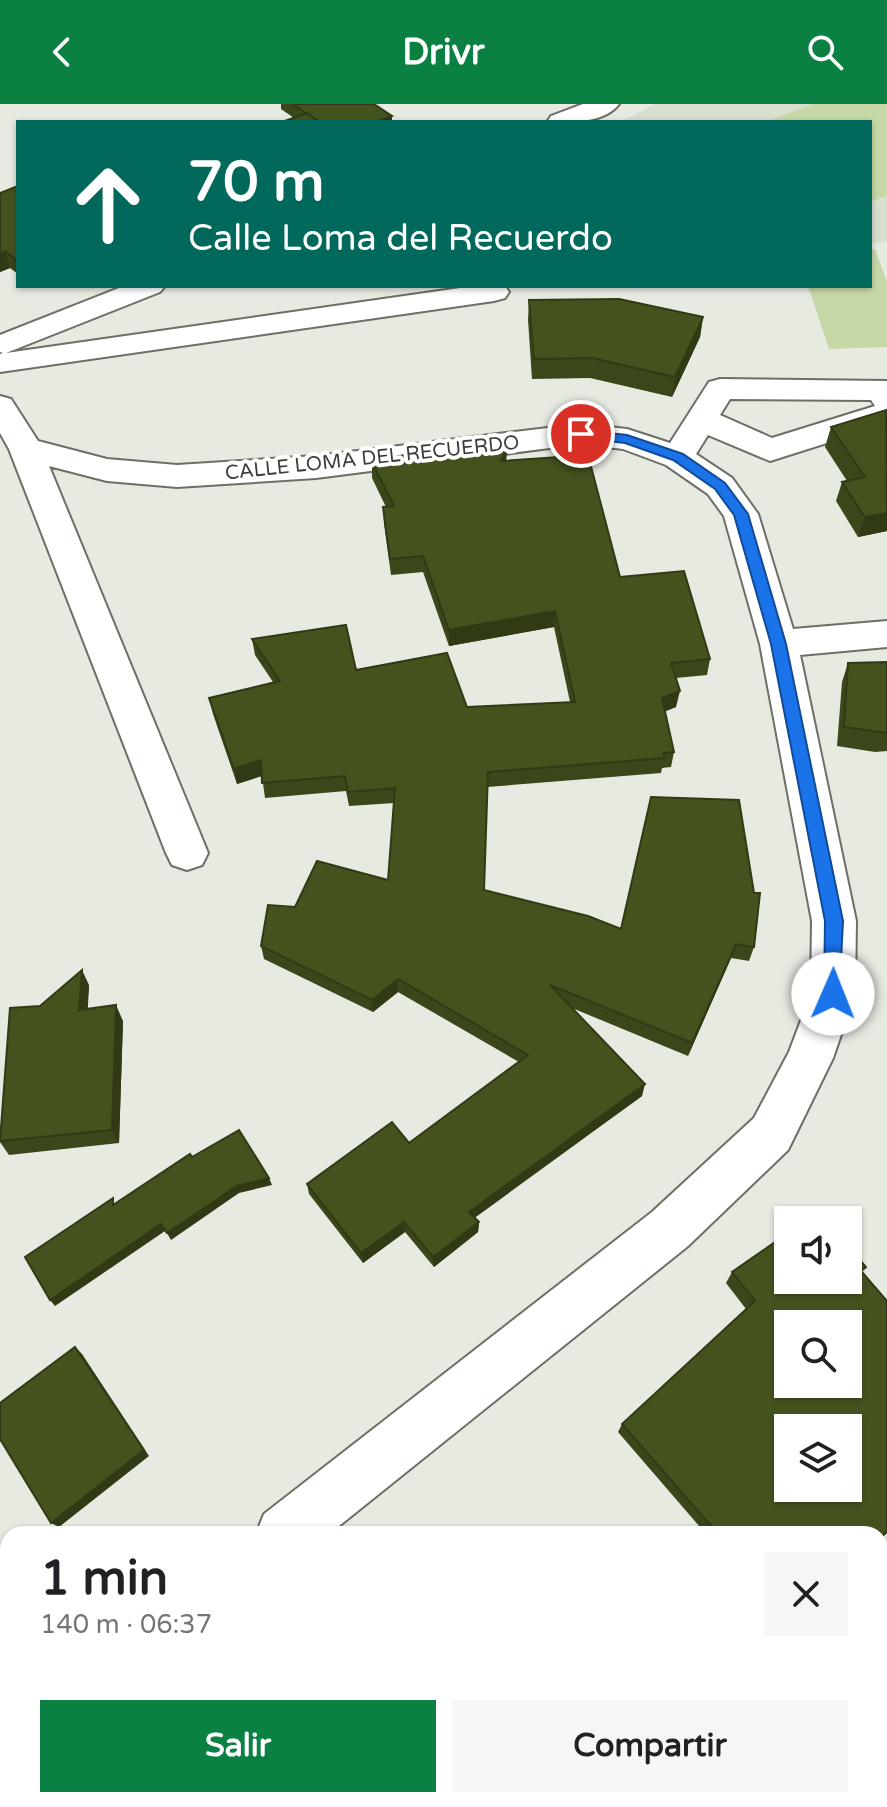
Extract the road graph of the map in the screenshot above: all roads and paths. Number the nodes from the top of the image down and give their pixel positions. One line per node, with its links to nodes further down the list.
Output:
1 (596, 105): 2 (street)
2 (564, 120)
3 (145, 288): 7 (street)
4 (489, 288): 6 (street)
5 (287, 291): 6 (street)
6 (178, 335): 8 (street)
7 (0, 346)
8 (0, 363)
9 (887, 400): 12 (street)
10 (0, 406): 13 (street)
11 (887, 413): 12 (street)
12 (701, 419): 14 (street)
13 (26, 449): 14 (street, CALLE LOMA DEL RECUERDO); 17 (street)
14 (678, 457): 16 (street, CALLE LOMA DEL RECUERDO)
15 (887, 634): 16 (street)
16 (779, 644): 18 (street, CALLE LOMA DEL RECUERDO)
17 (187, 853)
18 (294, 1526)

